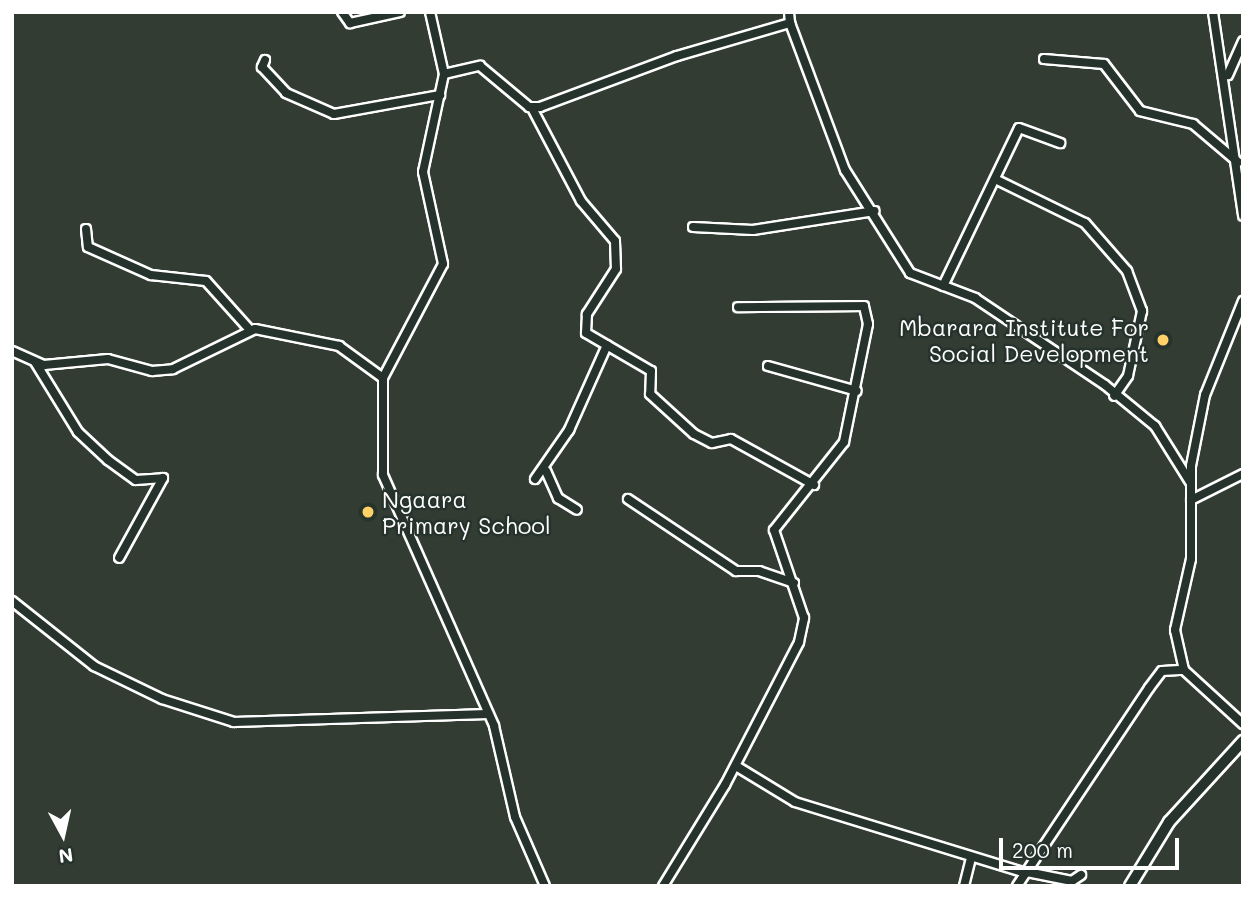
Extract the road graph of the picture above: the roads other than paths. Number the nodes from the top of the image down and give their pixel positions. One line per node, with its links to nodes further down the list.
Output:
1 (342, 12): 6 (street)
2 (400, 12): 6 (street)
3 (430, 12): 11 (street)
4 (789, 12): 7 (street)
5 (1213, 12): 12 (street)
6 (384, 15)
7 (790, 23): 14 (street); 18 (street)
8 (1243, 41): 12 (street)
9 (1044, 59): 16 (street)
10 (265, 60): 13 (street)
11 (444, 74): 13 (street); 14 (street)
12 (1228, 78): 16 (street)
13 (440, 95): 30 (street)
14 (532, 108): 26 (street)
15 (1060, 143): 17 (street)
16 (1238, 162): 19 (street)
17 (995, 179): 22 (street); 32 (street)
18 (875, 211): 20 (street); 22 (street)
19 (1243, 216)
20 (693, 227)
21 (86, 229): 25 (street)
22 (943, 286): 32 (street)
23 (1243, 301): 36 (street)
24 (738, 307): 31 (street)
25 (250, 330): 28 (street); 30 (street)
26 (607, 345): 33 (street); 37 (street)
27 (12, 351): 28 (street)
28 (35, 362): 41 (street)
29 (768, 366): 31 (street)
30 (383, 378): 45 (street)
31 (857, 391): 37 (street)
32 (1114, 396): 36 (street)
33 (546, 471): 35 (street); 40 (street)
34 (1243, 474): 39 (street)
35 (535, 479)
36 (1190, 482): 39 (street)
37 (814, 485): 42 (street)
38 (628, 499): 42 (street)
39 (1191, 500): 44 (street)
40 (578, 510)
41 (119, 558)
42 (794, 583): 48 (street)
43 (12, 601): 45 (street)
44 (1184, 670): 46 (street); 50 (street)
45 (488, 713): 52 (street)
46 (1243, 724)
47 (1243, 741): 56 (main road)
48 (736, 766): 49 (street); 53 (street)
49 (971, 858): 50 (street); 54 (street)
50 (1027, 872): 51 (street); 55 (street)
51 (1081, 875)
52 (545, 886)
53 (663, 886)
54 (964, 886)
55 (1017, 886)
56 (1130, 886)

